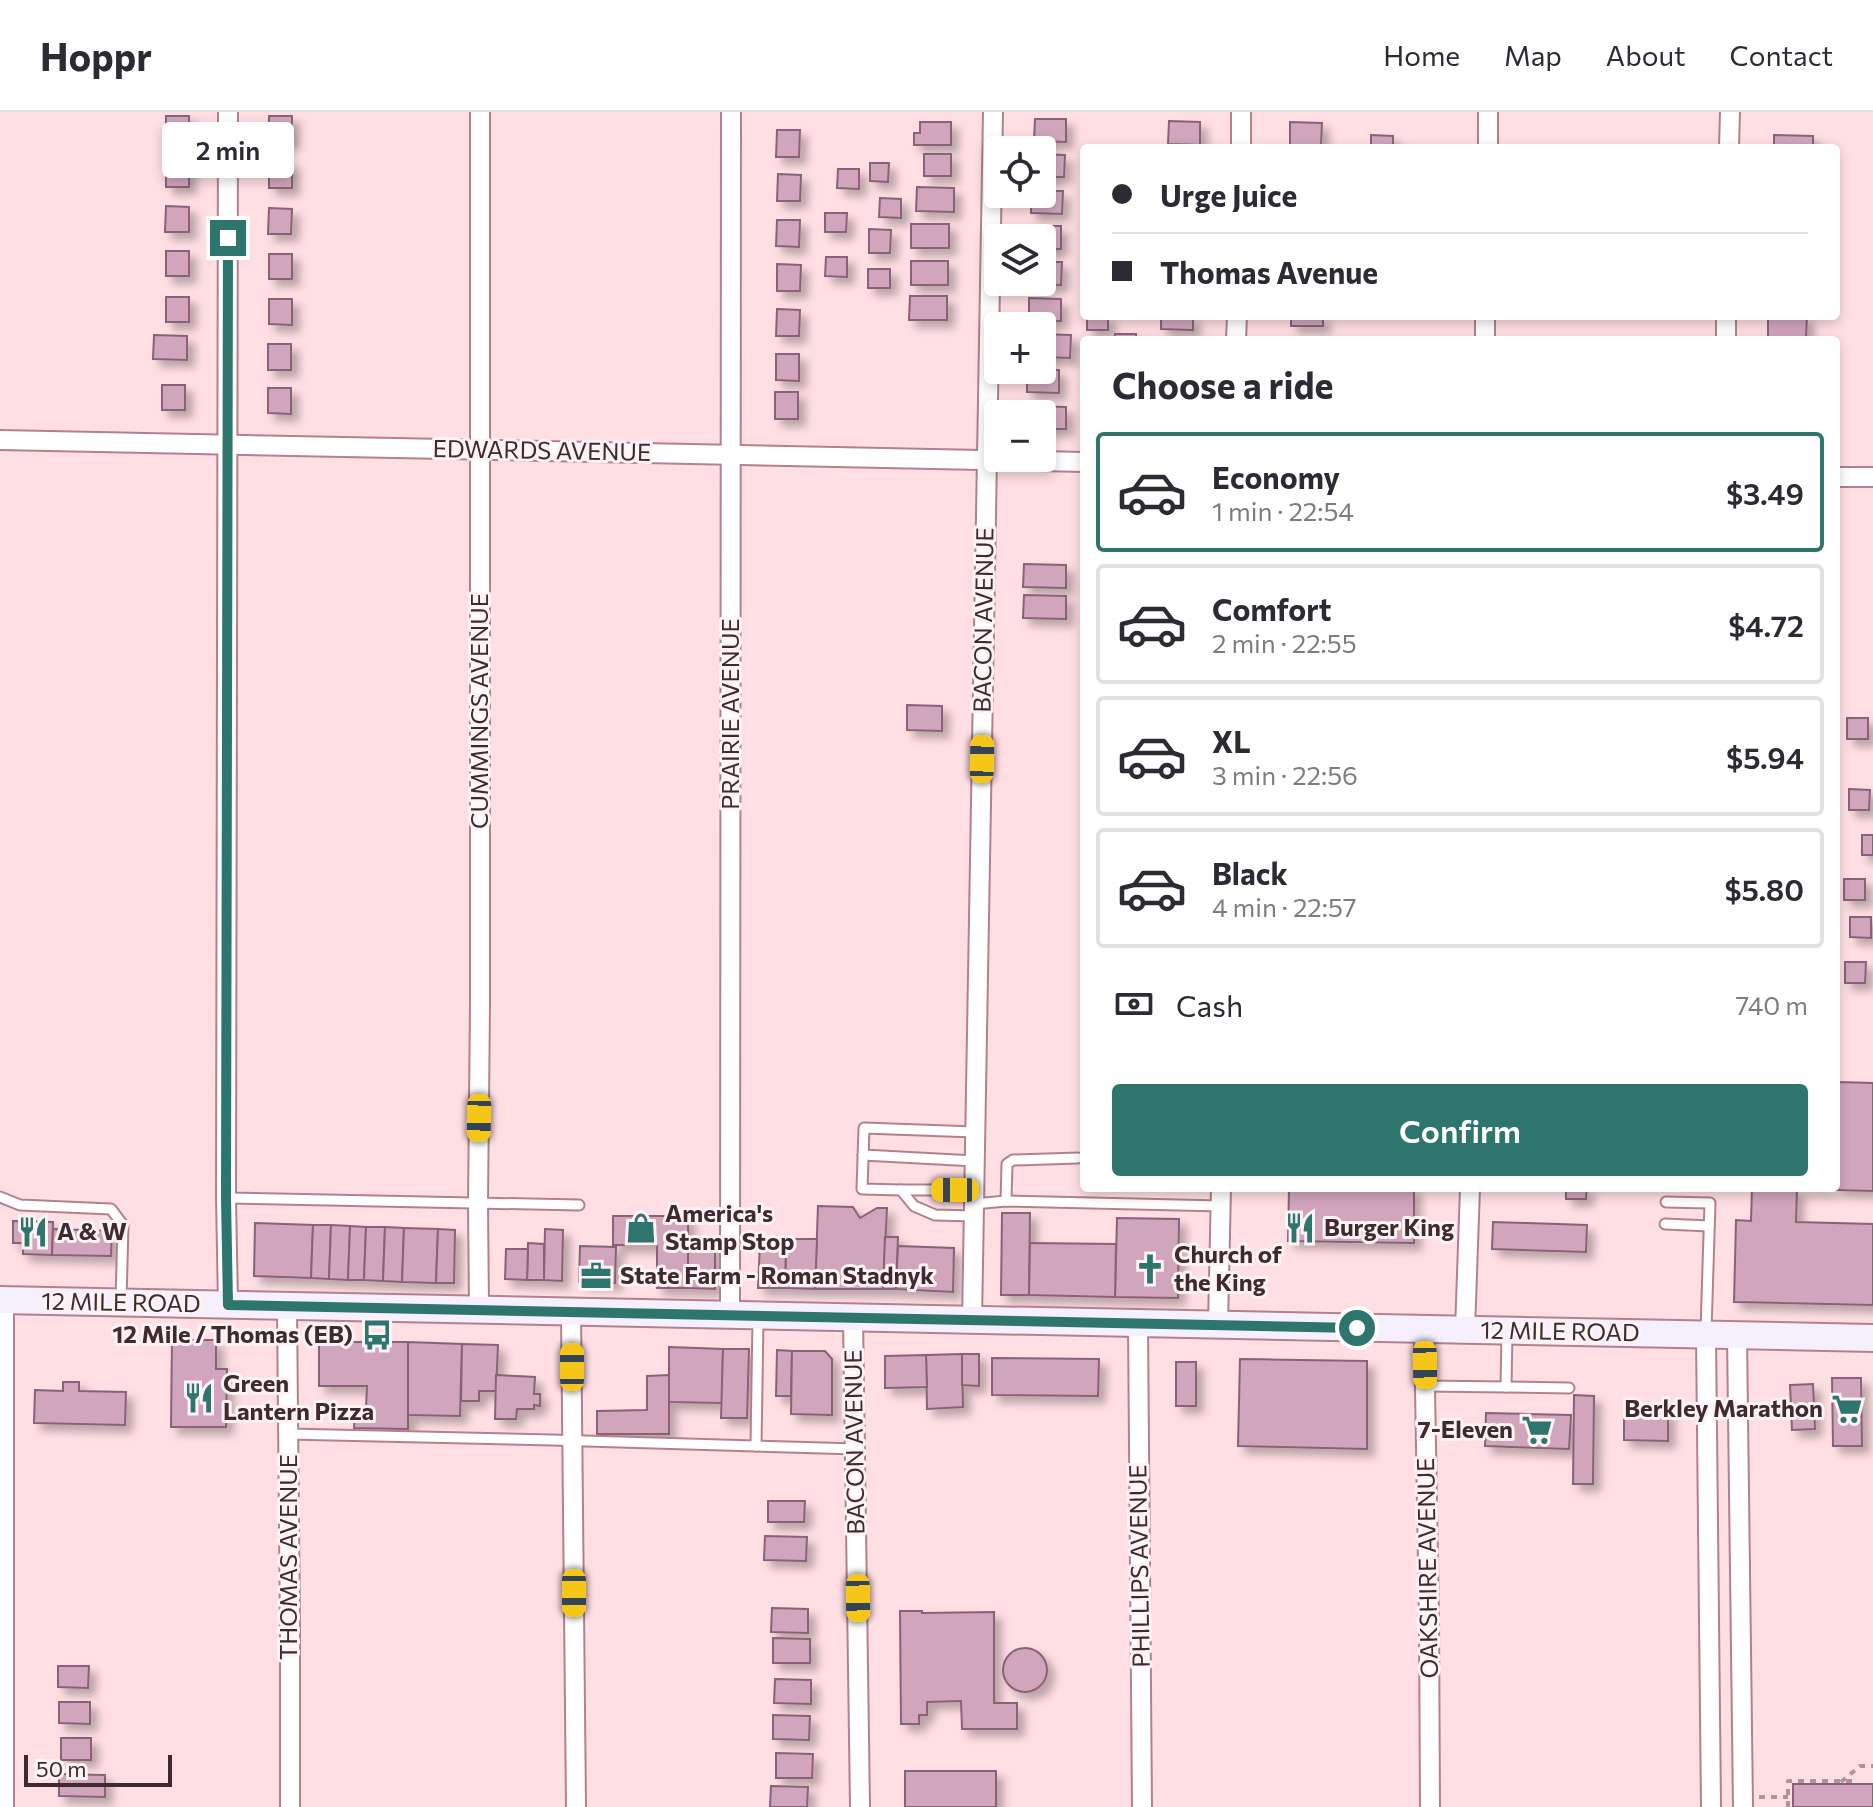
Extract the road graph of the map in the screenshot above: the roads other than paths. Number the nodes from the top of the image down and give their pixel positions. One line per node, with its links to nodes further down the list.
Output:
1 (228, 112): 13 (street)
2 (480, 112): 14 (street, CUMMINGS AVENUE)
3 (731, 112): 15 (street, PRAIRIE AVENUE)
4 (993, 112): 11 (street, BACON AVENUE)
5 (1241, 112): 8 (street)
6 (1488, 112): 9 (street)
7 (1730, 112): 10 (street)
8 (1241, 144)
9 (1488, 144)
10 (1729, 144)
11 (987, 400)
12 (0, 440): 13 (street, EDWARDS AVENUE)
13 (227, 446): 14 (street, EDWARDS AVENUE); 30 (street)
14 (480, 451): 15 (street, EDWARDS AVENUE); 33 (street, CUMMINGS AVENUE)
15 (731, 454): 16 (street, EDWARDS AVENUE); 44 (street, PRAIRIE AVENUE)
16 (984, 460)
17 (1056, 461): 18 (street, EDWARDS AVENUE)
18 (1080, 462)
19 (986, 472): 22 (street, BACON AVENUE)
20 (1840, 477): 21 (street)
21 (1873, 477)
22 (975, 1132): 23 (lane); 25 (street, BACON AVENUE)
23 (863, 1155): 25 (lane); 26 (lane)
24 (1078, 1158): 31 (lane)
25 (975, 1161): 34 (street, BACON AVENUE)
26 (901, 1190): 34 (lane); 34 (lane)
27 (1470, 1192): 51 (street)
28 (0, 1197): 39 (lane)
29 (1221, 1197): 31 (lane); 49 (street)
30 (226, 1198): 33 (lane); 40 (street)
31 (1006, 1201): 34 (lane)
32 (1666, 1202): 37 (lane)
33 (478, 1204): 35 (lane); 42 (street, CUMMINGS AVENUE)
34 (974, 1204): 47 (street, BACON AVENUE)
35 (579, 1205)
36 (1665, 1224): 37 (lane)
37 (1709, 1226): 53 (lane)
38 (2, 1300): 39 (main road, 12 MILE ROAD); 59 (street)
39 (121, 1303): 40 (main road, 12 MILE ROAD)
40 (228, 1305): 41 (main road, 12 MILE ROAD)
41 (287, 1306): 42 (main road, 12 MILE ROAD); 60 (street, THOMAS AVENUE)
42 (479, 1310): 43 (main road, 12 MILE ROAD)
43 (571, 1312): 44 (main road, 12 MILE ROAD); 61 (street)
44 (730, 1315): 45 (main road, 12 MILE ROAD)
45 (758, 1316): 46 (main road, 12 MILE ROAD); 62 (lane)
46 (853, 1317): 47 (main road, 12 MILE ROAD); 63 (street, BACON AVENUE)
47 (972, 1321): 48 (main road, 12 MILE ROAD)
48 (1138, 1324): 49 (main road, 12 MILE ROAD); 71 (street, PHILLIPS AVENUE)
49 (1218, 1325): 50 (main road, 12 MILE ROAD)
50 (1424, 1330): 51 (main road, 12 MILE ROAD); 56 (street, OAKSHIRE AVENUE)
51 (1465, 1331): 52 (main road, 12 MILE ROAD)
52 (1507, 1331): 53 (main road, 12 MILE ROAD); 57 (lane)
53 (1706, 1335): 54 (main road, 12 MILE ROAD); 64 (street)
54 (1737, 1335): 55 (main road, 12 MILE ROAD); 65 (street)
55 (1873, 1338)
56 (1425, 1386): 57 (lane); 72 (street, OAKSHIRE AVENUE)
57 (1506, 1387): 58 (lane)
58 (1569, 1388)
59 (2, 1428): 67 (street)
60 (288, 1434): 61 (lane); 68 (street, THOMAS AVENUE)
61 (573, 1441): 62 (lane); 69 (street)
62 (756, 1446): 63 (lane)
63 (856, 1449): 70 (street, BACON AVENUE)
64 (1709, 1618): 65 (street); 73 (street)
65 (1741, 1619): 66 (street)
66 (1751, 1802)
67 (4, 1807)
68 (290, 1807)
69 (576, 1807)
70 (860, 1807)
71 (1142, 1807)
72 (1430, 1807)
73 (1711, 1807)

